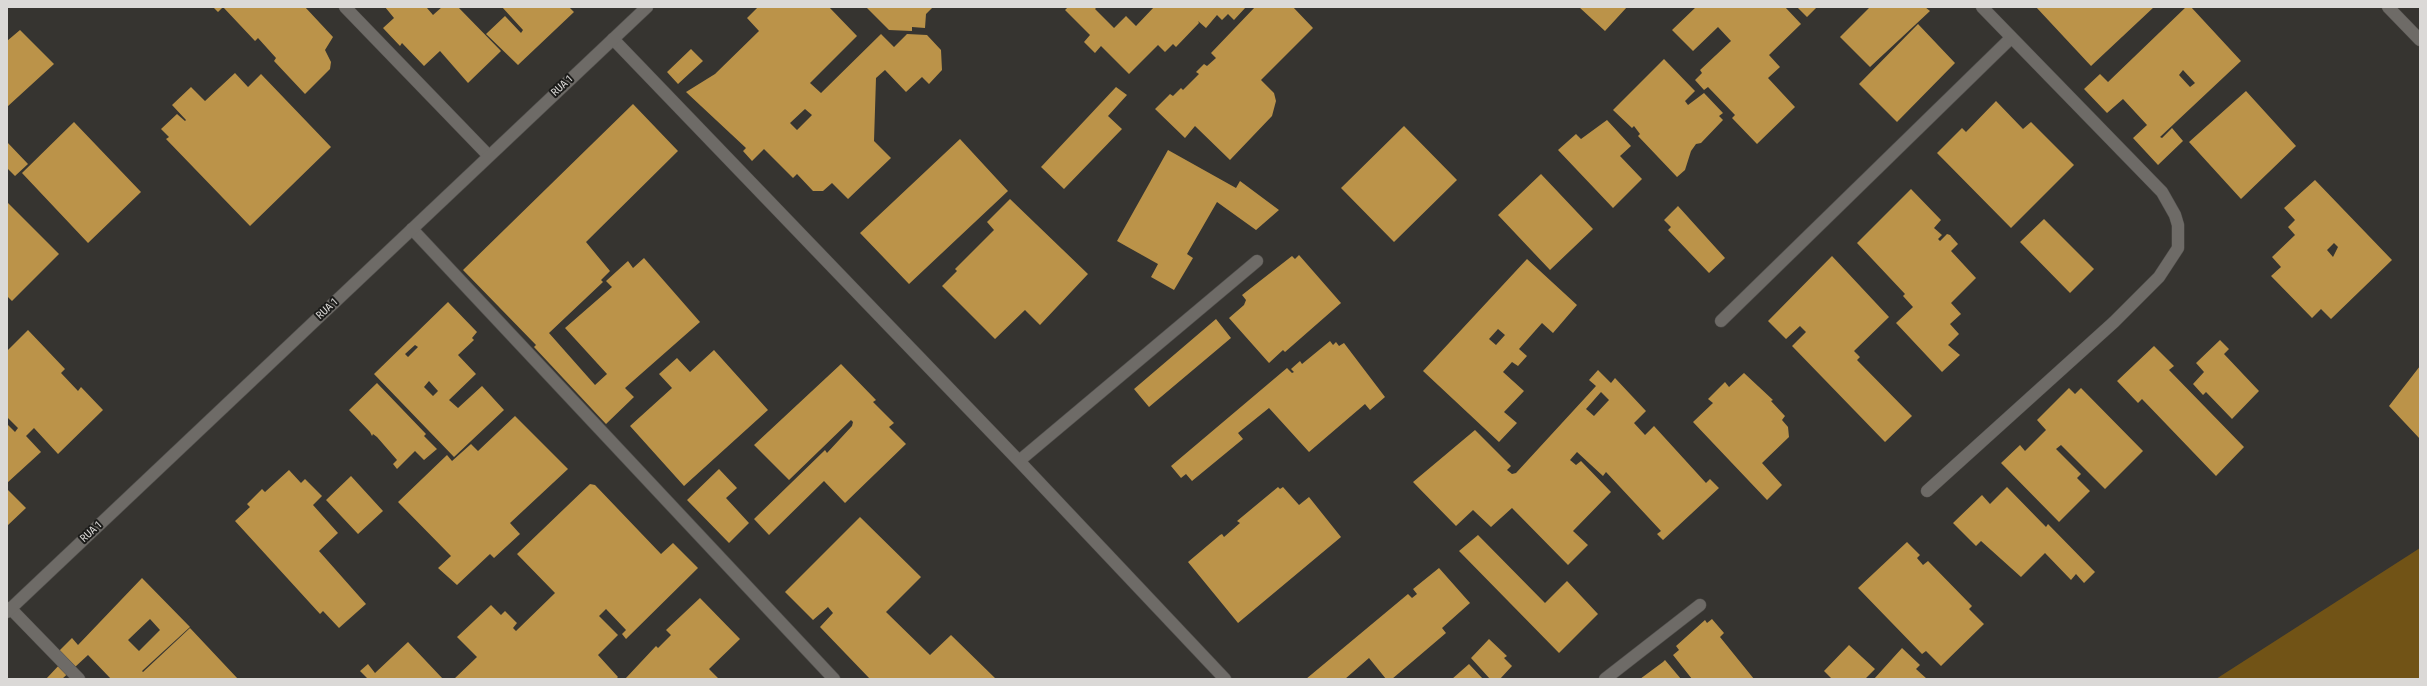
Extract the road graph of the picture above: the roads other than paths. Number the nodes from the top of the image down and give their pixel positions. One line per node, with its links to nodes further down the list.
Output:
1 (344, 7): 8 (street)
2 (647, 7): 6 (street, RUA 1)
3 (1982, 7): 5 (street)
4 (2388, 7): 7 (street)
5 (2011, 38): 11 (street); 13 (street)
6 (612, 39): 8 (street, RUA 1); 12 (street)
7 (2420, 40)
8 (488, 155): 9 (street, RUA 1)
9 (412, 229): 15 (street, RUA 1); 17 (street)
10 (1257, 261): 12 (street)
11 (1721, 321)
12 (1019, 461): 18 (street)
13 (1927, 491)
14 (1700, 606): 19 (street)
15 (9, 610): 16 (street)
16 (79, 679)
17 (834, 679)
18 (1225, 679)
19 (1605, 679)

